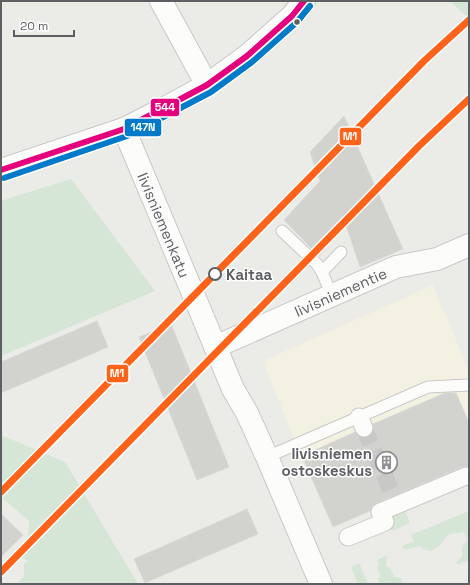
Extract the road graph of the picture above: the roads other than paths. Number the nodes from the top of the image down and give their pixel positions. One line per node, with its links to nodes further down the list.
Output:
1 (161, 1): 3 (street)
2 (304, 1): 3 (street)
3 (207, 85): 4 (street)
4 (124, 129): 5 (street); 11 (street, Iivisniemenkatu)
5 (1, 170)
6 (282, 231): 9 (lane)
7 (469, 245): 10 (street, Iivisniementie)
8 (342, 252): 9 (lane)
9 (322, 272): 10 (lane)
10 (332, 296): 11 (street, Iivisniementie)
11 (215, 347): 13 (street, Iivisniemenkatu)
12 (469, 385): 13 (lane)
13 (267, 456): 16 (street, Iivisniemenkatu)
14 (466, 476): 15 (street)
15 (348, 537)
16 (321, 584)

